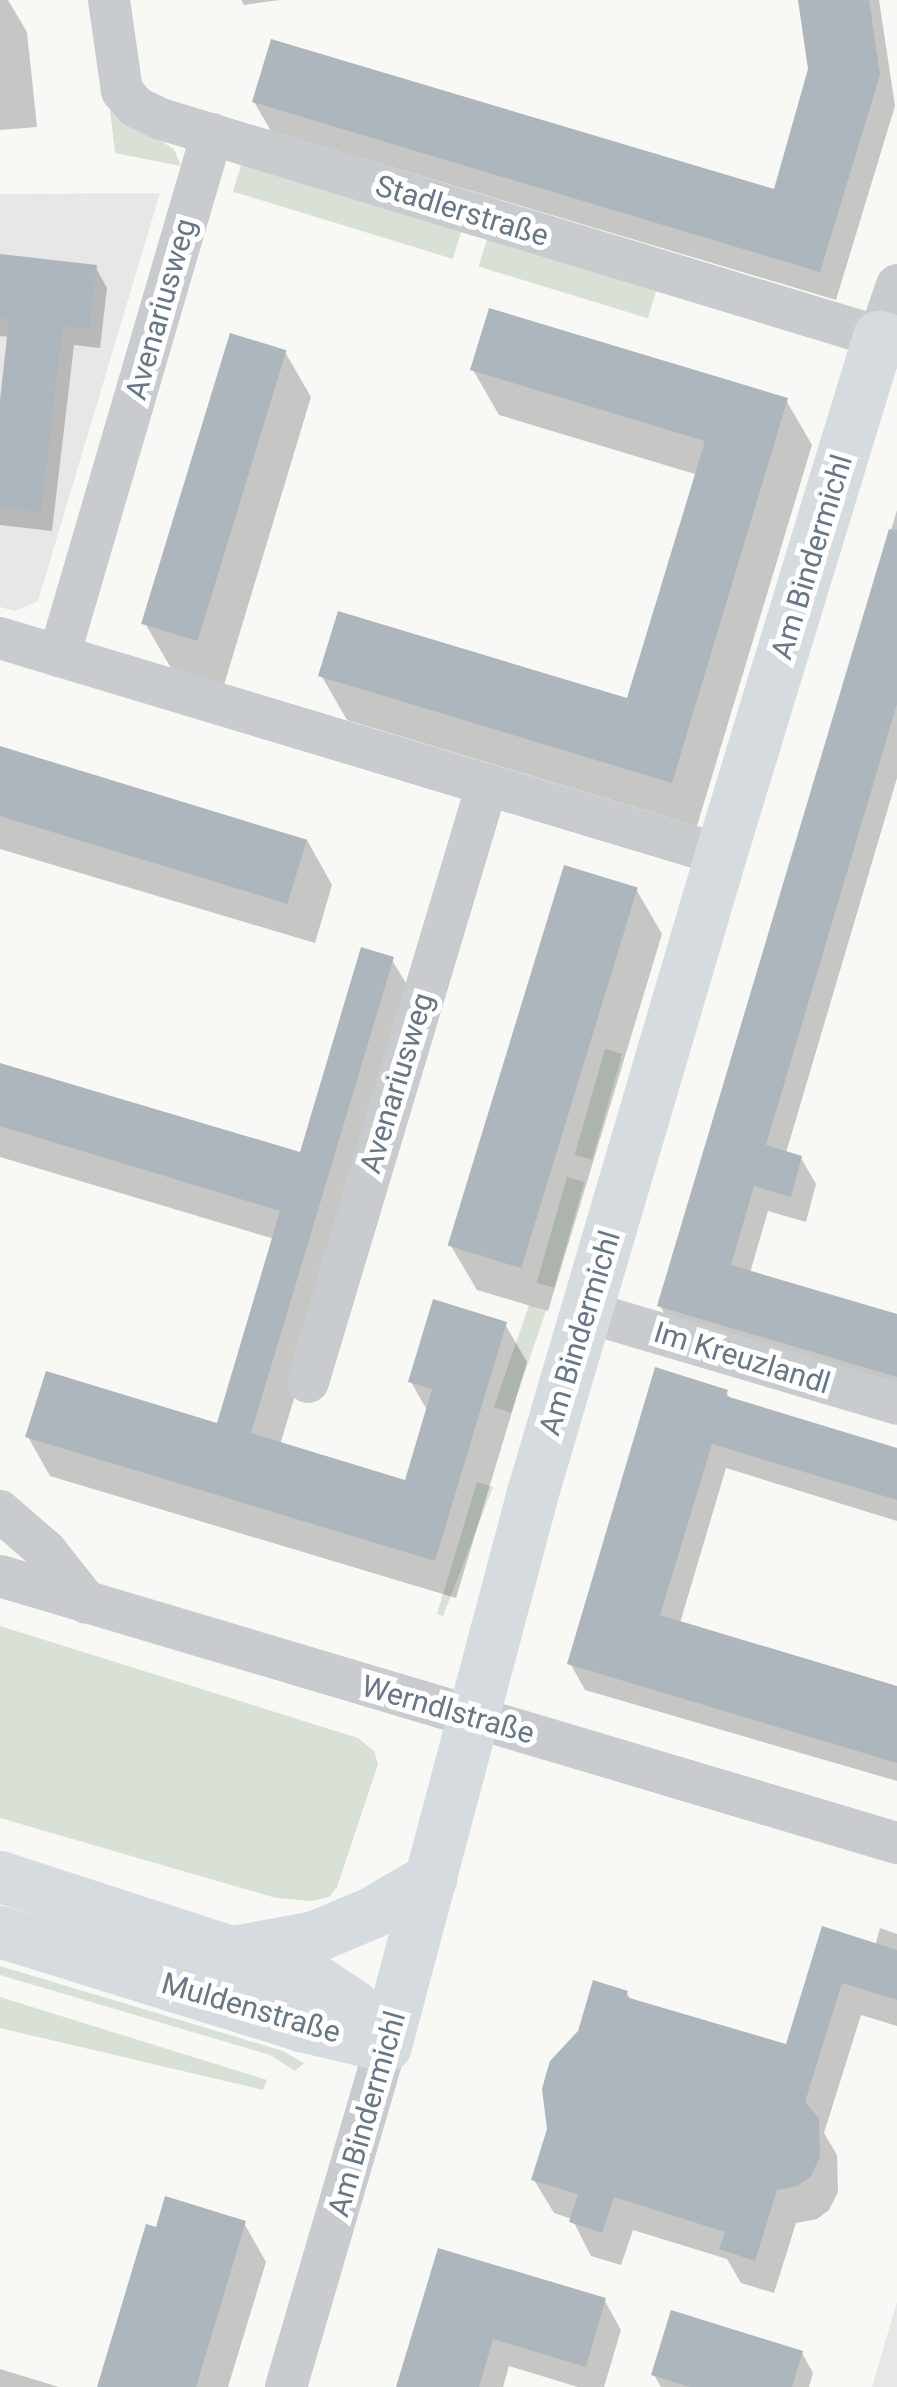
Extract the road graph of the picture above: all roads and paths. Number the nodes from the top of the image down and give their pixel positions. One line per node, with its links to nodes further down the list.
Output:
1 (110, 0): 2 (street, Stadlerstraße)
2 (212, 134): 4 (street, Stadlerstraße); 6 (street, Avenariusweg)
3 (897, 285): 4 (street, Am Bindermichl)
4 (888, 340): 8 (main road, Am Bindermichl)
5 (0, 638): 6 (street)
6 (60, 656): 7 (street)
7 (486, 784): 8 (street); 10 (street, Avenariusweg)
8 (722, 855): 9 (main road, Am Bindermichl)
9 (587, 1312): 11 (street, Im Kreuzlandl); 15 (main road, Am Bindermichl)
10 (308, 1382)
11 (897, 1404)
12 (0, 1511): 14 (street)
13 (0, 1576): 14 (street, Werndlstraße)
14 (87, 1603): 15 (street, Werndlstraße)
15 (475, 1718): 16 (street, Werndlstraße); 18 (main road, Am Bindermichl)
16 (897, 1843)
17 (0, 1877): 20 (main road, Muldenstraße)
18 (432, 1878): 20 (main road, Muldenstraße); 21 (main road, Am Bindermichl)
19 (0, 1932): 21 (main road, Muldenstraße)
20 (236, 1952): 21 (main road, Muldenstraße)
21 (386, 2046): 22 (street, Am Bindermichl)
22 (286, 2387)

